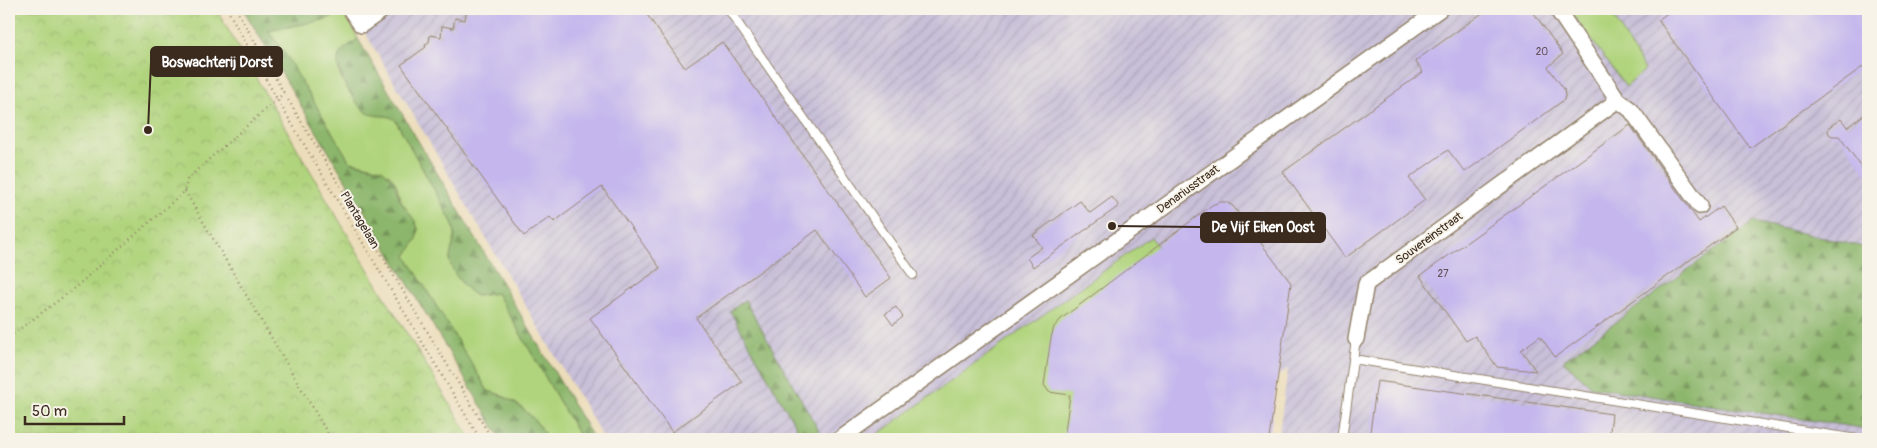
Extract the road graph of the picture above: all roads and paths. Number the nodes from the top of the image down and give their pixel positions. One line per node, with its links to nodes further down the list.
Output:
1 (227, 9): 9 (path, Plantagelaan)
2 (236, 9): 8 (path)
3 (350, 9): 4 (street)
4 (384, 9)
5 (728, 9): 13 (lane)
6 (1440, 9): 22 (street, Denariusstraat)
7 (1557, 9): 10 (street)
8 (284, 93): 9 (path); 21 (path)
9 (277, 99): 11 (path); 20 (path, Plantagelaan)
10 (1618, 100): 12 (street); 15 (street, Souvereinstraat)
11 (184, 191): 14 (path); 19 (path)
12 (1700, 206)
13 (914, 275)
14 (9, 337)
15 (1356, 339): 16 (lane, Souvereinstraat)
16 (1353, 359): 23 (lane, Souvereinstraat); 24 (lane)
17 (9, 431): 18 (path)
18 (13, 439)
19 (331, 439)
20 (480, 439)
21 (492, 439)
22 (840, 439)
23 (1342, 439)
24 (1857, 439)

